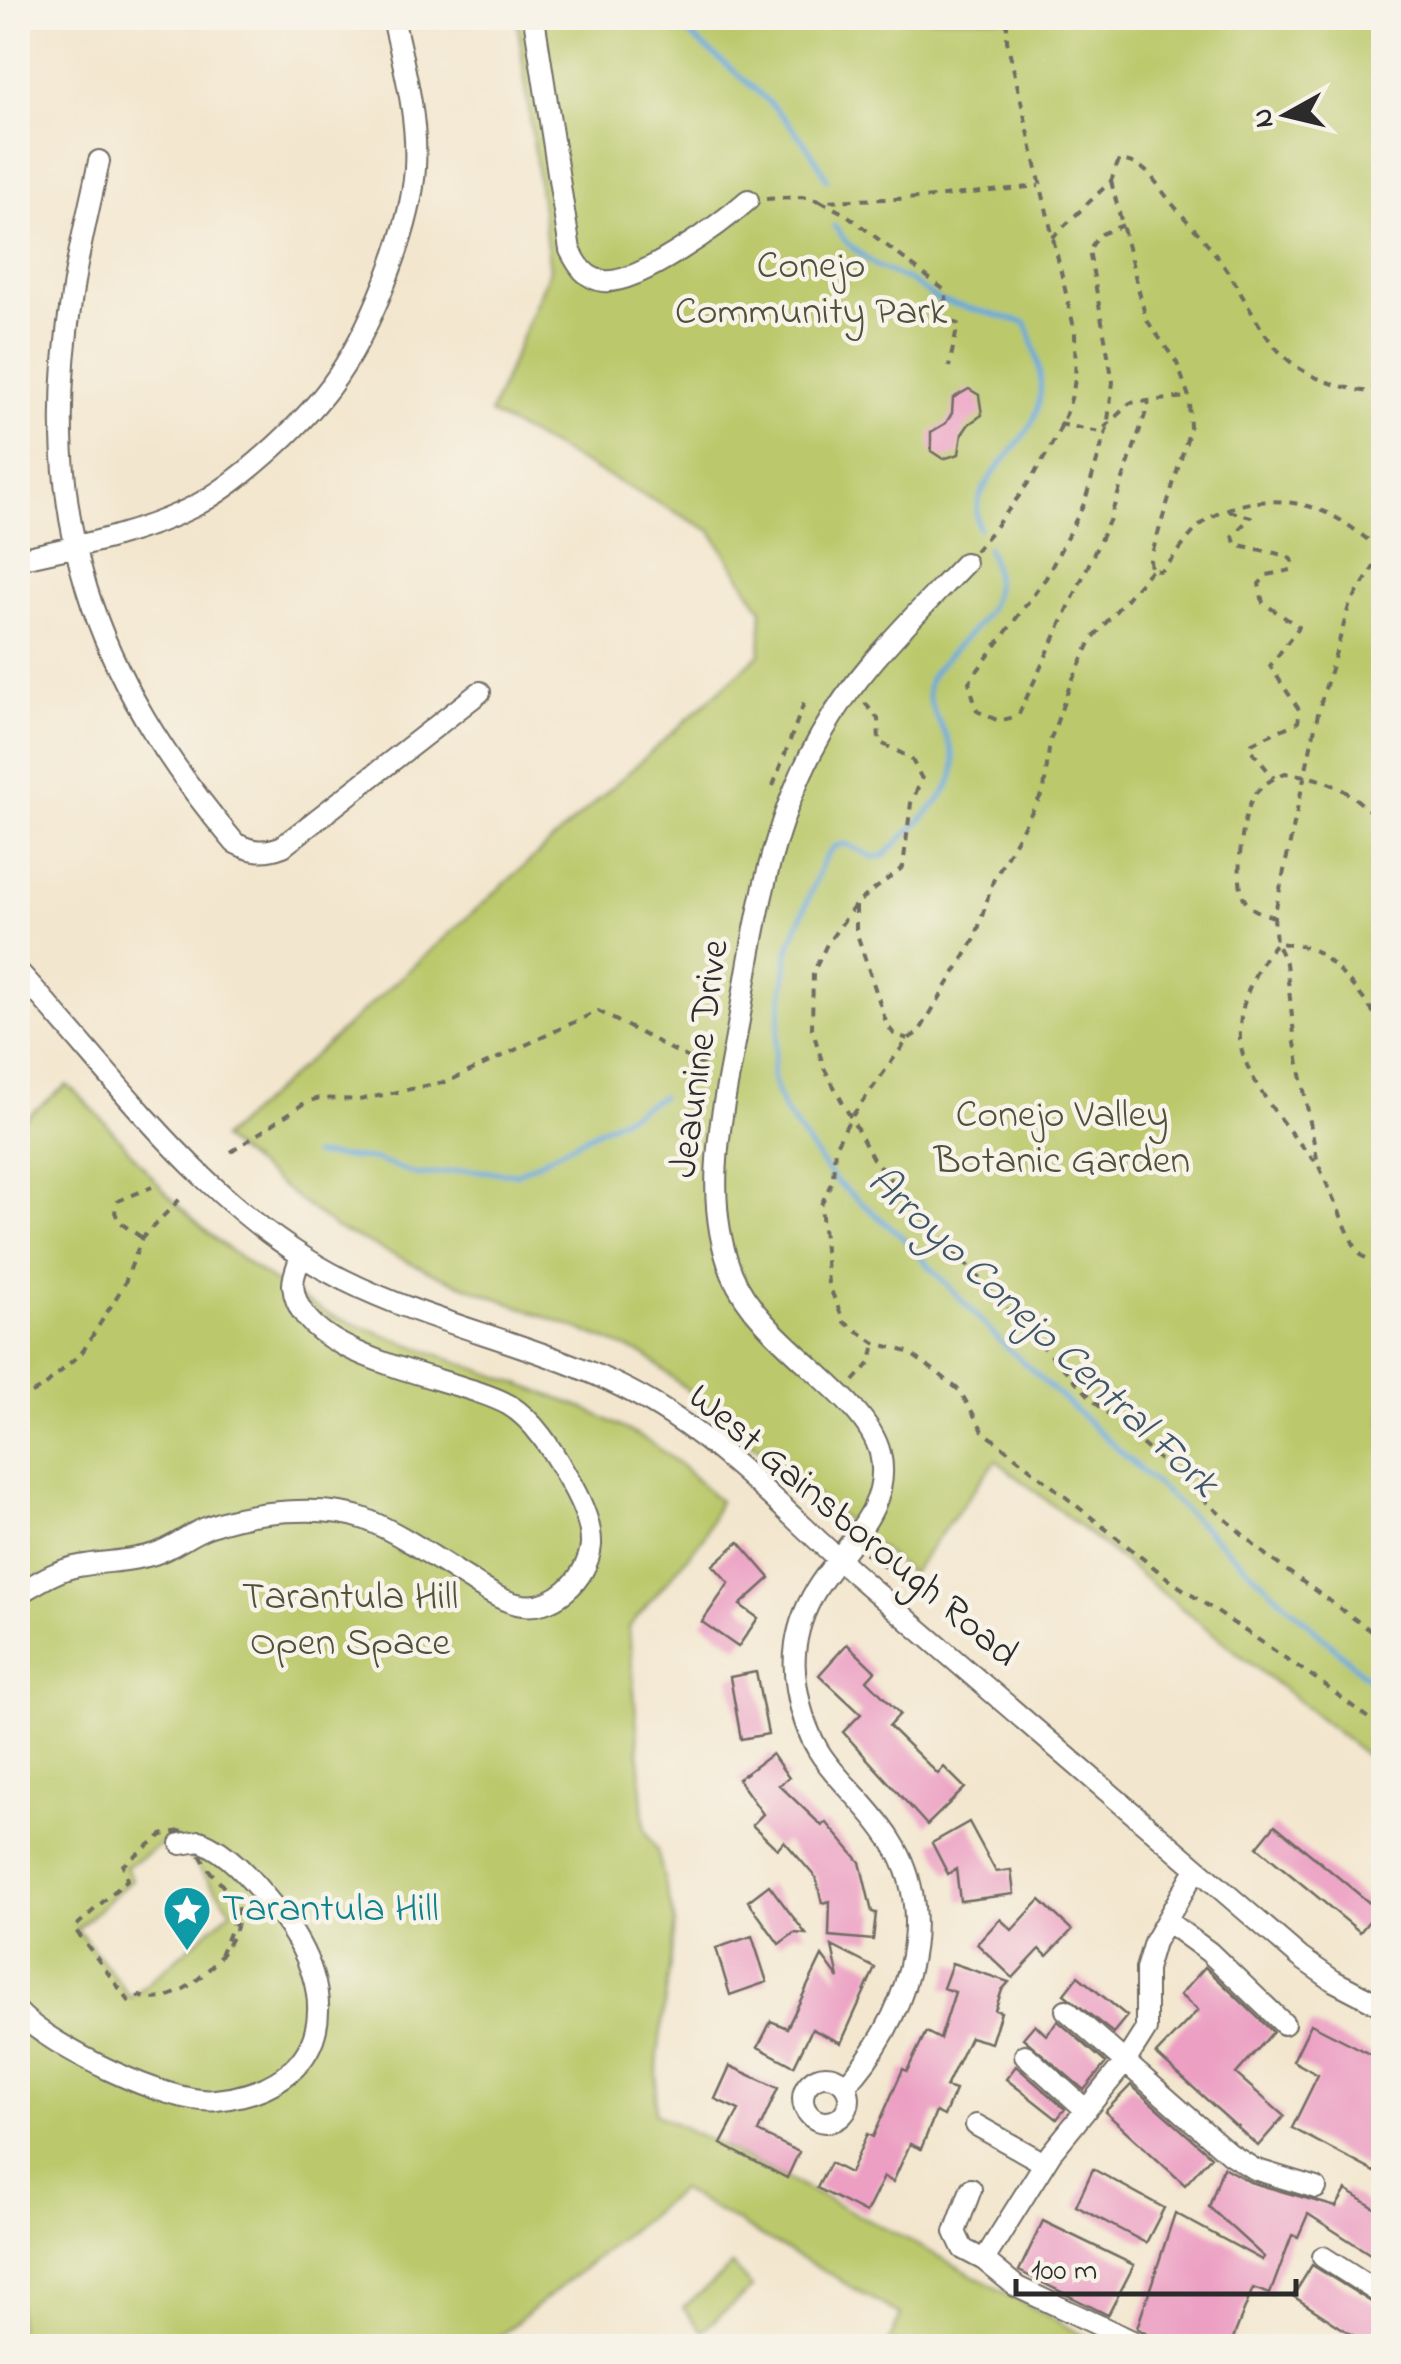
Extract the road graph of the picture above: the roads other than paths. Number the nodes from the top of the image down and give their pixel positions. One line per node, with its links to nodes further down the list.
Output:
1 (393, 18): 5 (street)
2 (534, 18): 4 (street)
3 (99, 161): 5 (street)
4 (748, 200)
5 (75, 547): 6 (street); 8 (street)
6 (18, 559)
7 (965, 563): 11 (street, Jeaunine Drive)
8 (480, 692)
9 (18, 971): 10 (street, West Gainsborough Road)
10 (301, 1256): 11 (street, West Gainsborough Road); 12 (street)
11 (844, 1551): 14 (street, West Gainsborough Road); 22 (street, Jeaunine Drive)
12 (18, 1594)
13 (187, 1843): 18 (street)
14 (1196, 1868): 15 (street); 16 (street, West Gainsborough Road)
15 (1168, 1922): 19 (street); 21 (street)
16 (1384, 2007)
17 (1066, 2010): 21 (street)
18 (18, 2012)
19 (1284, 2024)
20 (1025, 2055): 23 (street)
21 (1125, 2062): 23 (street); 26 (street)
22 (846, 2086)
23 (1086, 2109): 25 (street)
24 (976, 2125): 25 (street)
25 (1044, 2163): 29 (street)
26 (1316, 2188)
27 (971, 2190): 29 (street)
28 (1323, 2257): 30 (street)
29 (984, 2260): 31 (street)
30 (1384, 2296)
31 (1143, 2346)

